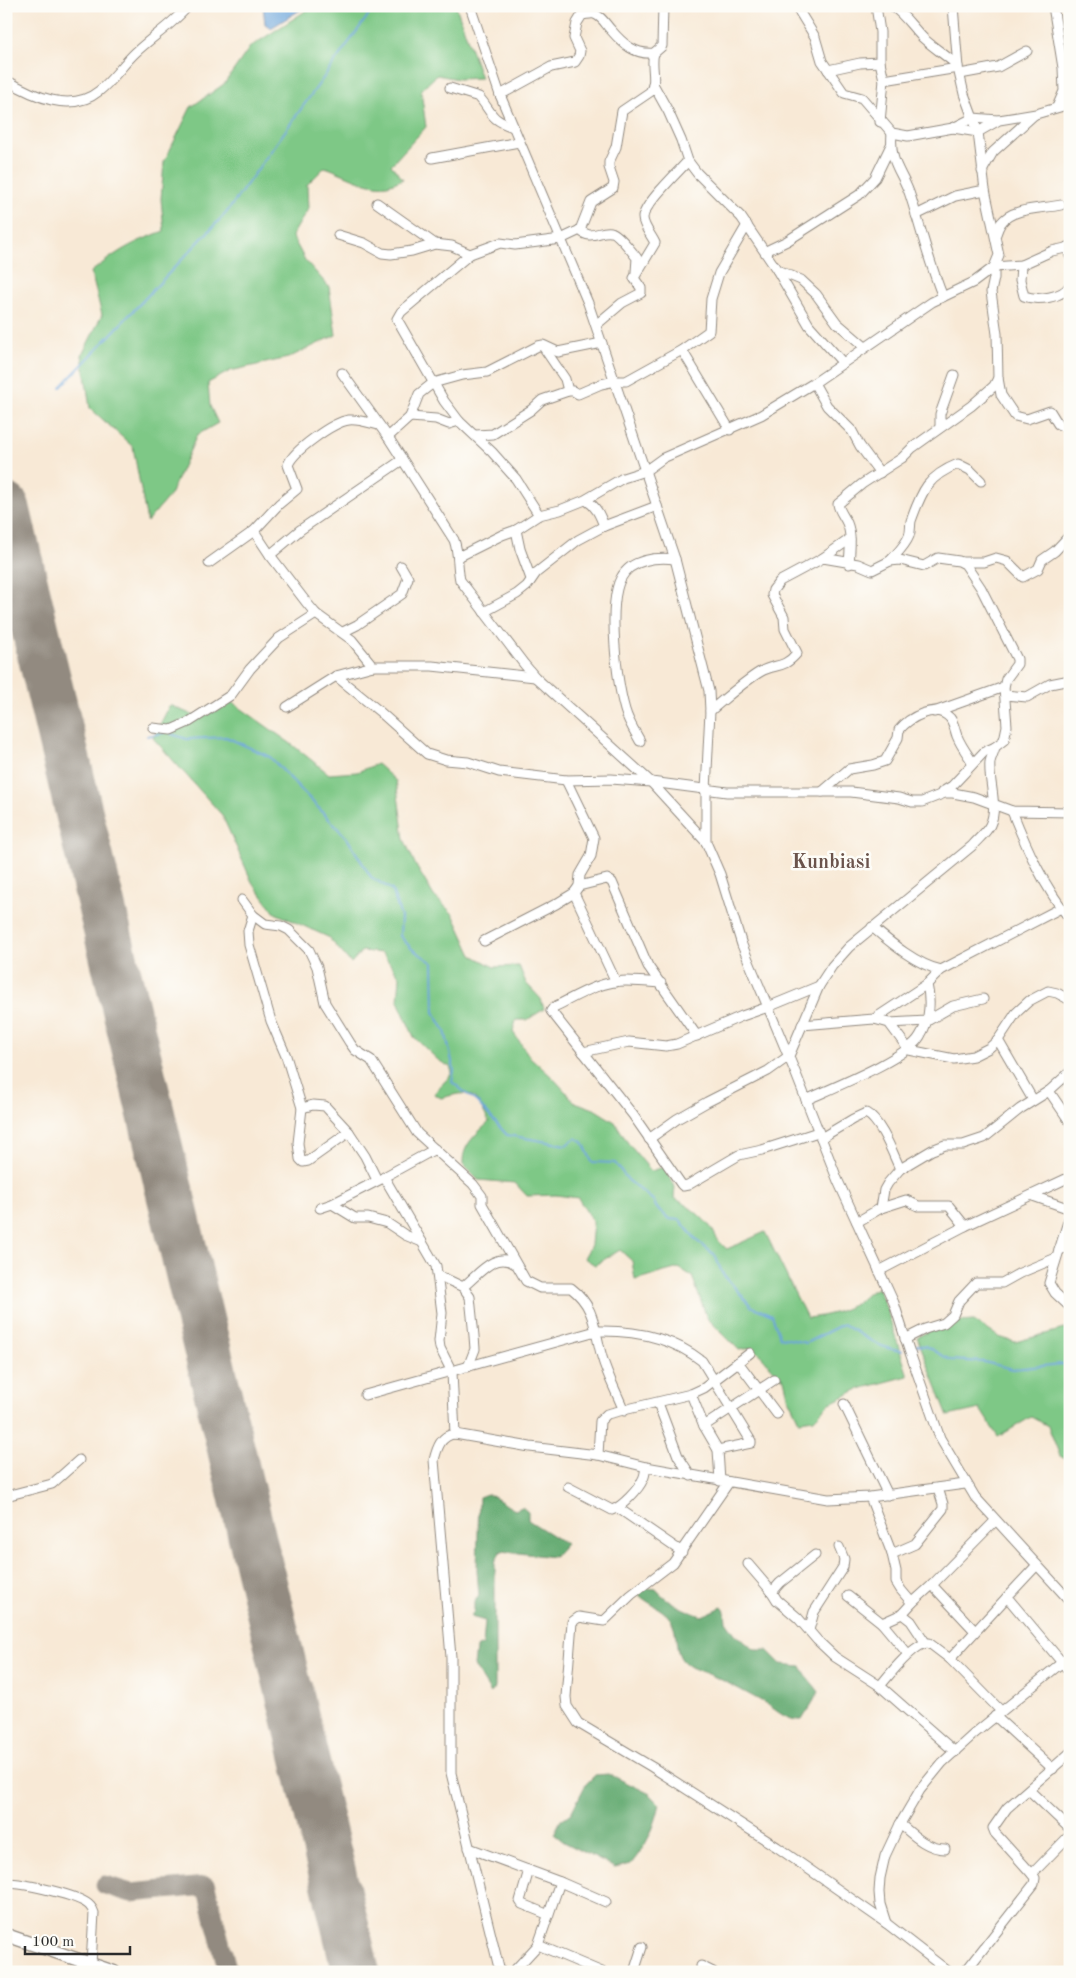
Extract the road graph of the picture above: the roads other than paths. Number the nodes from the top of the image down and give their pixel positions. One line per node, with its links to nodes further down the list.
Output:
1 (188, 6): 14 (street)
2 (470, 6): 18 (street)
3 (663, 6): 10 (street)
4 (796, 6): 13 (street)
5 (876, 6): 11 (street)
6 (892, 6): 12 (street)
7 (953, 6): 12 (street)
8 (1053, 6): 20 (street)
9 (1026, 50): 12 (street)
10 (654, 53): 16 (street); 18 (street)
11 (880, 62): 13 (street); 15 (street)
12 (959, 69): 15 (street); 22 (street)
13 (828, 70): 24 (street)
14 (6, 80)
15 (884, 80): 24 (street)
16 (653, 84): 32 (street); 39 (street)
17 (450, 88): 25 (street)
18 (500, 95): 25 (street)
19 (1070, 104): 20 (street)
20 (1057, 107): 21 (street)
21 (1036, 114): 23 (street); 33 (street)
22 (973, 118): 23 (street); 26 (street); 27 (street)
23 (999, 120): 27 (street)
24 (880, 122): 28 (street)
25 (513, 127): 29 (street)
26 (953, 128): 27 (street); 28 (street)
27 (978, 132): 33 (street)
28 (892, 133): 30 (street)
29 (519, 142): 31 (street); 42 (street)
30 (891, 145): 37 (street); 45 (street)
31 (432, 158)
32 (688, 162): 38 (street); 51 (street)
33 (982, 171): 34 (street)
34 (984, 190): 37 (street); 41 (street)
35 (377, 203): 43 (street)
36 (1061, 205): 41 (street)
37 (916, 215): 53 (street)
38 (747, 225): 45 (street); 58 (street)
39 (580, 230): 42 (street); 51 (street)
40 (338, 235): 43 (street)
41 (996, 235): 49 (street)
42 (561, 239): 46 (street); 54 (street)
43 (435, 244): 46 (street)
44 (1068, 247): 47 (street); 48 (street)
45 (766, 251): 50 (street)
46 (470, 254): 64 (street)
47 (1070, 256)
48 (1021, 265): 49 (street); 52 (street)
49 (994, 268): 53 (street); 62 (street)
50 (776, 270): 57 (street); 59 (street)
51 (635, 275): 54 (street)
52 (1070, 285)
53 (943, 296): 57 (street)
54 (596, 325): 55 (street)
55 (602, 343): 56 (street); 63 (street)
56 (543, 345): 64 (street); 66 (street)
57 (865, 347): 59 (street)
58 (682, 350): 63 (street); 71 (street)
59 (844, 363): 65 (street)
60 (342, 373): 69 (street)
61 (954, 375): 70 (street)
62 (998, 378): 70 (street); 72 (street)
63 (615, 381): 66 (street); 76 (street)
64 (433, 383): 67 (street); 68 (street)
65 (814, 383): 71 (street); 77 (street)
66 (568, 391): 73 (street)
67 (410, 417): 68 (street); 74 (street)
68 (460, 421): 73 (street)
69 (379, 425): 74 (street); 84 (street)
70 (940, 428): 77 (street)
71 (730, 430): 76 (street)
72 (1070, 434)
73 (476, 435): 81 (street)
74 (388, 437): 75 (street)
75 (402, 460): 87 (street); 88 (street)
76 (645, 471): 79 (street); 80 (street)
77 (880, 473): 86 (street)
78 (981, 481): 91 (street)
79 (586, 500): 81 (street); 82 (street)
80 (657, 506): 82 (street); 90 (street)
81 (539, 515): 83 (street)
82 (604, 526): 96 (street)
83 (516, 530): 88 (street); 96 (street)
84 (254, 531): 87 (street); 93 (street)
85 (1070, 535): 92 (street)
86 (850, 539): 89 (street); 94 (street)
87 (270, 555): 98 (street)
88 (458, 557): 97 (street)
89 (823, 558): 94 (street); 106 (street)
90 (675, 559): 106 (street); 109 (street)
91 (890, 561): 92 (street); 94 (street)
92 (962, 562): 104 (street)
93 (209, 563)
94 (849, 564)
95 (401, 566): 99 (street)
96 (531, 579): 97 (street)
97 (484, 612): 102 (street)
98 (316, 614): 99 (street); 108 (street)
99 (343, 632): 100 (street)
100 (374, 666): 101 (street); 102 (street)
101 (336, 676): 105 (street); 113 (street)
102 (534, 677): 114 (street)
103 (1070, 680): 104 (street)
104 (1005, 691): 107 (street); 110 (street)
105 (287, 707)
106 (710, 711): 115 (street)
107 (934, 712): 111 (street); 116 (street)
108 (153, 728)
109 (640, 741)
110 (995, 747): 111 (street); 112 (street)
111 (975, 761): 112 (street); 117 (street)
112 (990, 762): 118 (street)
113 (566, 780): 114 (street); 122 (street)
114 (651, 782): 115 (street); 121 (street)
115 (706, 790): 116 (street); 121 (street)
116 (822, 792): 117 (street)
117 (938, 795): 118 (street)
118 (993, 804): 119 (street); 127 (street)
119 (1012, 811): 120 (street); 124 (street)
120 (1070, 812)
121 (706, 842): 136 (street)
122 (576, 890): 128 (street); 130 (street); 131 (street)
123 (242, 900): 125 (street)
124 (1061, 908): 126 (street); 129 (street)
125 (253, 915): 150 (street); 155 (street)
126 (1070, 919)
127 (872, 927): 129 (street); 133 (street)
128 (484, 941)
129 (941, 970): 132 (street)
130 (616, 982): 131 (street); 144 (street)
131 (661, 983): 141 (street)
132 (927, 984): 137 (street); 138 (street)
133 (819, 986): 136 (street); 140 (street)
134 (983, 999): 138 (street)
135 (1070, 1000): 142 (street)
136 (768, 1007): 141 (street); 145 (street)
137 (874, 1019): 139 (street); 140 (street)
138 (927, 1022): 139 (street); 143 (street)
139 (889, 1024): 143 (street)
140 (802, 1025): 145 (street)
141 (697, 1036): 144 (street)
142 (998, 1040): 143 (street); 149 (street)
143 (908, 1050): 148 (street)
144 (583, 1052): 154 (street)
145 (789, 1056): 148 (street); 154 (street)
146 (1068, 1075): 147 (street)
147 (1049, 1091): 149 (street); 151 (street)
148 (806, 1100): 153 (street)
149 (1033, 1100): 156 (street)
150 (302, 1108): 152 (street); 152 (street)
151 (1070, 1122)
152 (349, 1132): 158 (street)
153 (820, 1135): 154 (street); 156 (street); 165 (street)
154 (649, 1139)
155 (435, 1149): 158 (street); 170 (street)
156 (900, 1169): 162 (street)
157 (1070, 1177): 159 (street)
158 (381, 1179): 160 (street); 167 (street)
159 (1033, 1196): 163 (street); 166 (street)
160 (332, 1204): 161 (street); 167 (street)
161 (320, 1208)
162 (881, 1208): 165 (street); 166 (street)
163 (1070, 1209)
164 (1070, 1215): 169 (street)
165 (857, 1222): 171 (street)
166 (965, 1226): 171 (street)
167 (422, 1242): 172 (street)
168 (1070, 1247): 169 (street)
169 (1058, 1254): 174 (street); 176 (street)
170 (517, 1265): 173 (street); 175 (street)
171 (879, 1270): 176 (street)
172 (438, 1277): 173 (street); 180 (street)
173 (463, 1287): 179 (street)
174 (1070, 1307)
175 (596, 1331): 179 (street); 181 (street); 189 (street)
176 (905, 1340): 199 (street)
177 (750, 1353): 178 (street)
178 (738, 1362): 181 (street); 183 (street)
179 (468, 1367): 180 (street)
180 (452, 1372): 185 (street); 192 (street)
181 (713, 1380): 184 (street); 188 (street)
182 (774, 1380): 183 (street)
183 (758, 1389): 188 (street); 190 (street)
184 (692, 1394): 186 (street); 191 (street)
185 (365, 1395)
186 (658, 1403): 189 (street); 197 (street)
187 (844, 1404): 202 (street)
188 (732, 1407): 191 (street); 193 (street)
189 (624, 1410): 194 (street)
190 (777, 1414)
191 (704, 1426): 193 (street)
192 (455, 1434): 194 (street); 237 (street)
193 (718, 1450): 198 (street)
194 (598, 1455): 196 (street)
195 (79, 1460): 203 (street)
196 (646, 1467): 197 (street); 205 (street)
197 (691, 1476): 198 (street)
198 (725, 1481): 204 (street); 208 (street)
199 (965, 1484): 201 (street); 206 (street)
200 (568, 1487): 205 (street)
201 (938, 1488): 202 (street); 210 (street)
202 (888, 1494): 204 (street)
203 (6, 1496)
204 (870, 1497): 210 (street)
205 (618, 1508): 208 (street)
206 (995, 1521): 212 (street); 213 (street)
207 (839, 1548): 221 (street)
208 (682, 1552): 245 (street)
209 (815, 1554): 214 (street)
210 (892, 1554): 218 (street)
211 (748, 1564): 214 (street)
212 (1037, 1565): 215 (street); 217 (street)
213 (932, 1585): 218 (street); 222 (street)
214 (772, 1592): 221 (street)
215 (1068, 1595)
216 (848, 1596): 220 (street)
217 (1007, 1597): 222 (street); 226 (street)
218 (912, 1603): 219 (street)
219 (902, 1614): 220 (street); 223 (street)
220 (882, 1624): 224 (street)
221 (809, 1630): 228 (street)
222 (975, 1631): 225 (street)
223 (925, 1642): 224 (street); 225 (street)
224 (908, 1654): 228 (street)
225 (950, 1659): 229 (street)
226 (1066, 1659): 227 (street); 229 (street)
227 (1070, 1672)
228 (880, 1686): 230 (street)
229 (998, 1714): 230 (street); 232 (street)
230 (955, 1752): 234 (street)
231 (1070, 1753): 232 (street)
232 (1053, 1769): 233 (street)
233 (1029, 1790): 235 (street); 240 (street)
234 (900, 1824): 238 (street); 245 (street)
235 (1070, 1829)
236 (1070, 1835): 240 (street)
237 (468, 1848): 239 (street); 252 (street)
238 (945, 1849)
239 (529, 1870): 241 (street); 244 (street)
240 (1032, 1874): 258 (street)
241 (560, 1882): 243 (street); 244 (street)
242 (6, 1883): 249 (street)
243 (606, 1902)
244 (549, 1916): 247 (street)
245 (886, 1922): 257 (street)
246 (6, 1934): 249 (highway)
247 (538, 1945): 253 (street); 254 (street)
248 (642, 1947): 255 (street)
249 (91, 1964): 251 (highway)
250 (701, 1966): 256 (street)
251 (114, 1972)
252 (500, 1972)
253 (513, 1972)
254 (602, 1972)
255 (634, 1972)
256 (713, 1972)
257 (949, 1972)
258 (965, 1972)

